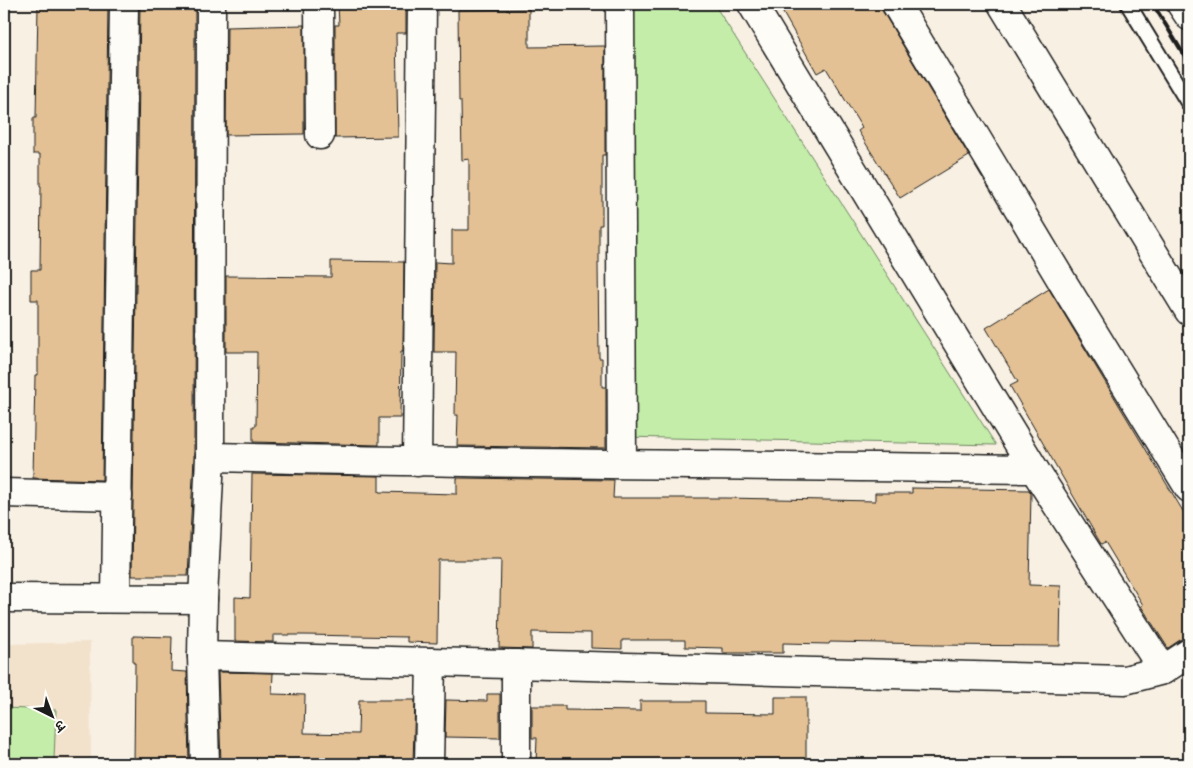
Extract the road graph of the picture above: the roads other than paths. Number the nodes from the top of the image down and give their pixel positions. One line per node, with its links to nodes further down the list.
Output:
1 (124, 4): 21 (street)
2 (211, 4): 15 (street)
3 (319, 4): 13 (street)
4 (422, 4): 16 (street)
5 (620, 4): 17 (street)
6 (752, 4): 18 (street)
7 (896, 4): 19 (street)
8 (1002, 4): 14 (street)
9 (1128, 4): 12 (lane)
10 (1182, 4): 11 (street)
11 (1189, 16)
12 (1189, 104)
13 (320, 135)
14 (1189, 311)
15 (210, 457): 16 (street); 24 (street)
16 (417, 462): 17 (street)
17 (622, 463): 18 (street)
18 (1034, 469): 29 (street)
19 (1189, 488)
20 (4, 493): 21 (street)
21 (118, 496): 23 (street)
22 (4, 598): 23 (street)
23 (116, 598): 24 (street)
24 (203, 599): 26 (street)
25 (1189, 653): 29 (street)
26 (202, 656): 27 (street); 30 (street)
27 (431, 662): 28 (street); 31 (street)
28 (516, 664): 29 (street); 32 (street)
29 (1164, 670)
30 (205, 764)
31 (430, 764)
32 (516, 764)

